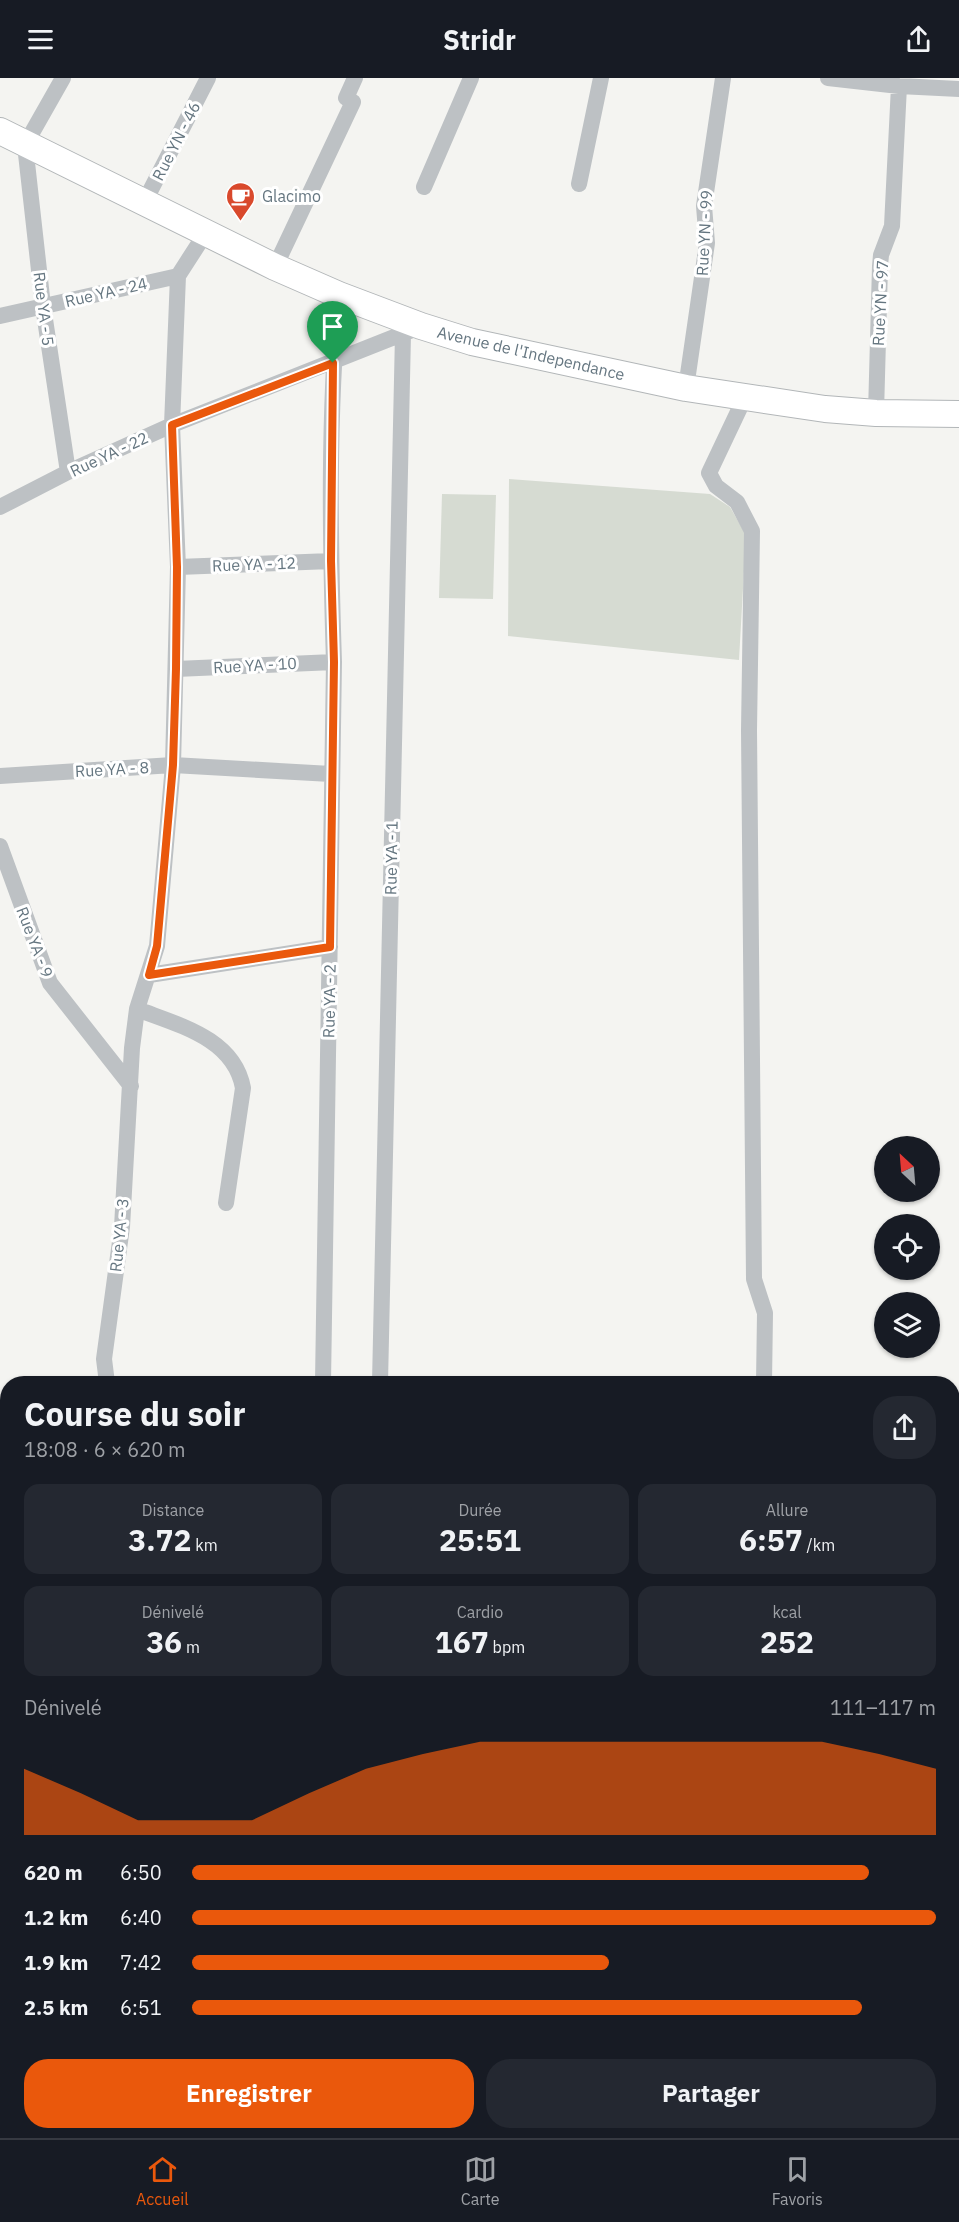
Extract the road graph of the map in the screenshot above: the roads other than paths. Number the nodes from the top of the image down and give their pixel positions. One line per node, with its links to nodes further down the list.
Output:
1 (63, 78): 11 (street)
2 (208, 78): 14 (street, Rue YN - 46)
3 (355, 78): 16 (street)
4 (471, 78): 13 (street)
5 (601, 78): 12 (street)
6 (723, 78): 23 (street, Rue YN - 99)
7 (828, 78): 8 (street)
8 (899, 86): 9 (street); 25 (street, Rue YN - 97)
9 (959, 89)
10 (0, 131): 11 (highway, Avenue de l'Independance)
11 (25, 145): 14 (highway, Avenue de l'Independance); 19 (street, Rue YA - 5)
12 (579, 184)
13 (424, 187)
14 (144, 203): 15 (highway, Avenue de l'Independance)
15 (205, 234): 16 (highway, Avenue de l'Independance); 17 (street)
16 (275, 267): 18 (highway, Avenue de l'Independance)
17 (178, 276): 19 (street, Rue YA - 24); 27 (street, Rue YA - 3)
18 (339, 295): 21 (highway, Avenue de l'Independance); 22 (street, Rue YA - 2)
19 (43, 306): 20 (street, Rue YA - 24); 28 (street, Rue YA - 5)
20 (0, 316)
21 (412, 330): 22 (street, Rue YA - 22); 23 (highway, Avenue de l'Independance); 45 (street, Rue YA - 1)
22 (333, 363): 27 (street, Rue YA - 22); 30 (street, Rue YA - 2)
23 (686, 388): 24 (highway, Avenue de l'Independance)
24 (745, 397): 25 (highway, Avenue de l'Independance); 46 (street)
25 (876, 413): 26 (highway, Avenue de l'Independance)
26 (959, 414)
27 (172, 425): 28 (street, Rue YA - 22); 31 (street, Rue YA - 3)
28 (68, 472): 29 (street, Rue YA - 22)
29 (0, 507)
30 (331, 561): 31 (street, Rue YA - 12); 32 (street, Rue YA - 2)
31 (177, 567): 33 (street, Rue YA - 3)
32 (334, 662): 33 (street, Rue YA - 10); 35 (street, Rue YA - 2)
33 (176, 669): 34 (street, Rue YA - 3)
34 (173, 765): 35 (street, Rue YA - 8); 36 (street, Rue YA - 8); 39 (street, Rue YA - 3)
35 (331, 774): 38 (street, Rue YA - 2)
36 (0, 776)
37 (0, 846): 41 (street, Rue YA - 9)
38 (330, 947): 39 (street); 44 (street, Rue YA - 2)
39 (149, 975): 40 (street, Rue YA - 3)
40 (137, 1009): 41 (street, Rue YA - 3); 42 (street)
41 (131, 1086): 43 (street, Rue YA - 3)
42 (226, 1203)
43 (105, 1376)
44 (322, 1376)
45 (380, 1376)
46 (764, 1376)

